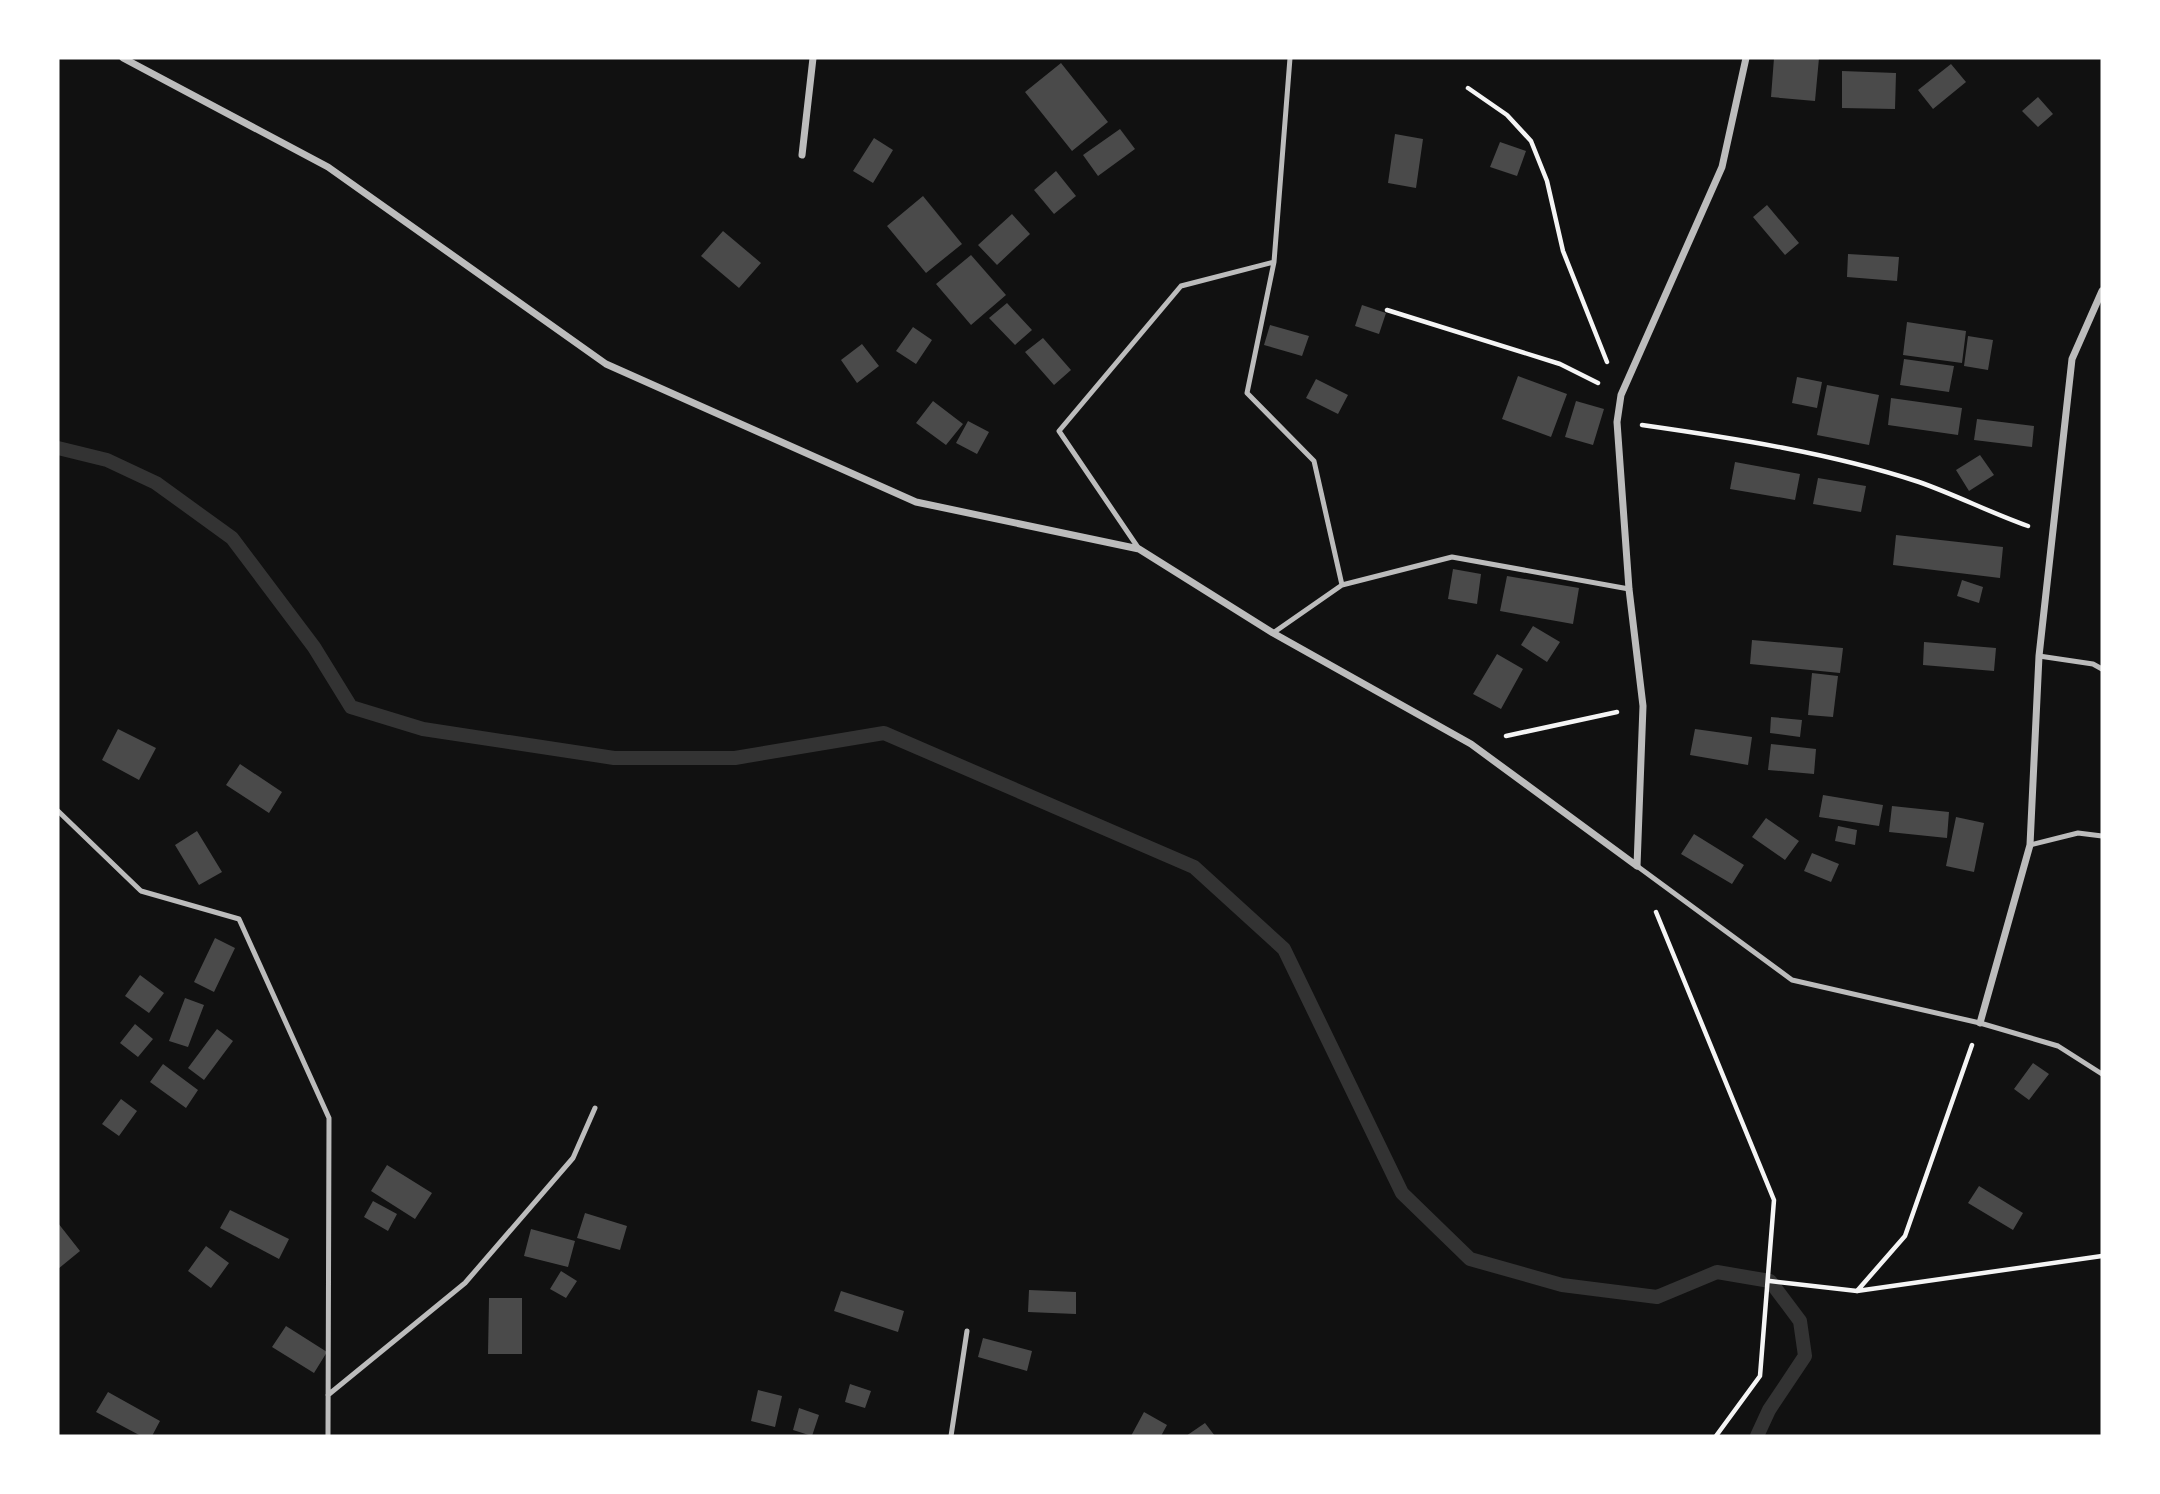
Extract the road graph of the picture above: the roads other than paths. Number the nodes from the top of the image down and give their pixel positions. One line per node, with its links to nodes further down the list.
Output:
1 (122, 58): 8 (street)
2 (813, 58): 5 (street)
3 (1290, 58): 6 (lane)
4 (1746, 58): 10 (street)
5 (802, 155)
6 (1274, 262): 8 (lane); 9 (lane)
7 (2102, 291): 12 (street)
8 (1139, 550): 11 (street)
9 (1342, 586): 10 (lane); 11 (lane)
10 (1629, 589): 17 (street)
11 (1273, 633): 17 (street)
12 (2039, 656): 13 (lane); 16 (street)
13 (2102, 669)
14 (58, 811): 22 (lane)
15 (2102, 836): 16 (lane)
16 (2030, 845): 18 (street)
17 (1637, 866): 18 (lane)
18 (1980, 1024): 19 (lane)
19 (2102, 1073)
20 (595, 1108): 22 (lane)
21 (967, 1331): 24 (lane)
22 (328, 1395): 23 (lane)
23 (328, 1436)
24 (951, 1436)

